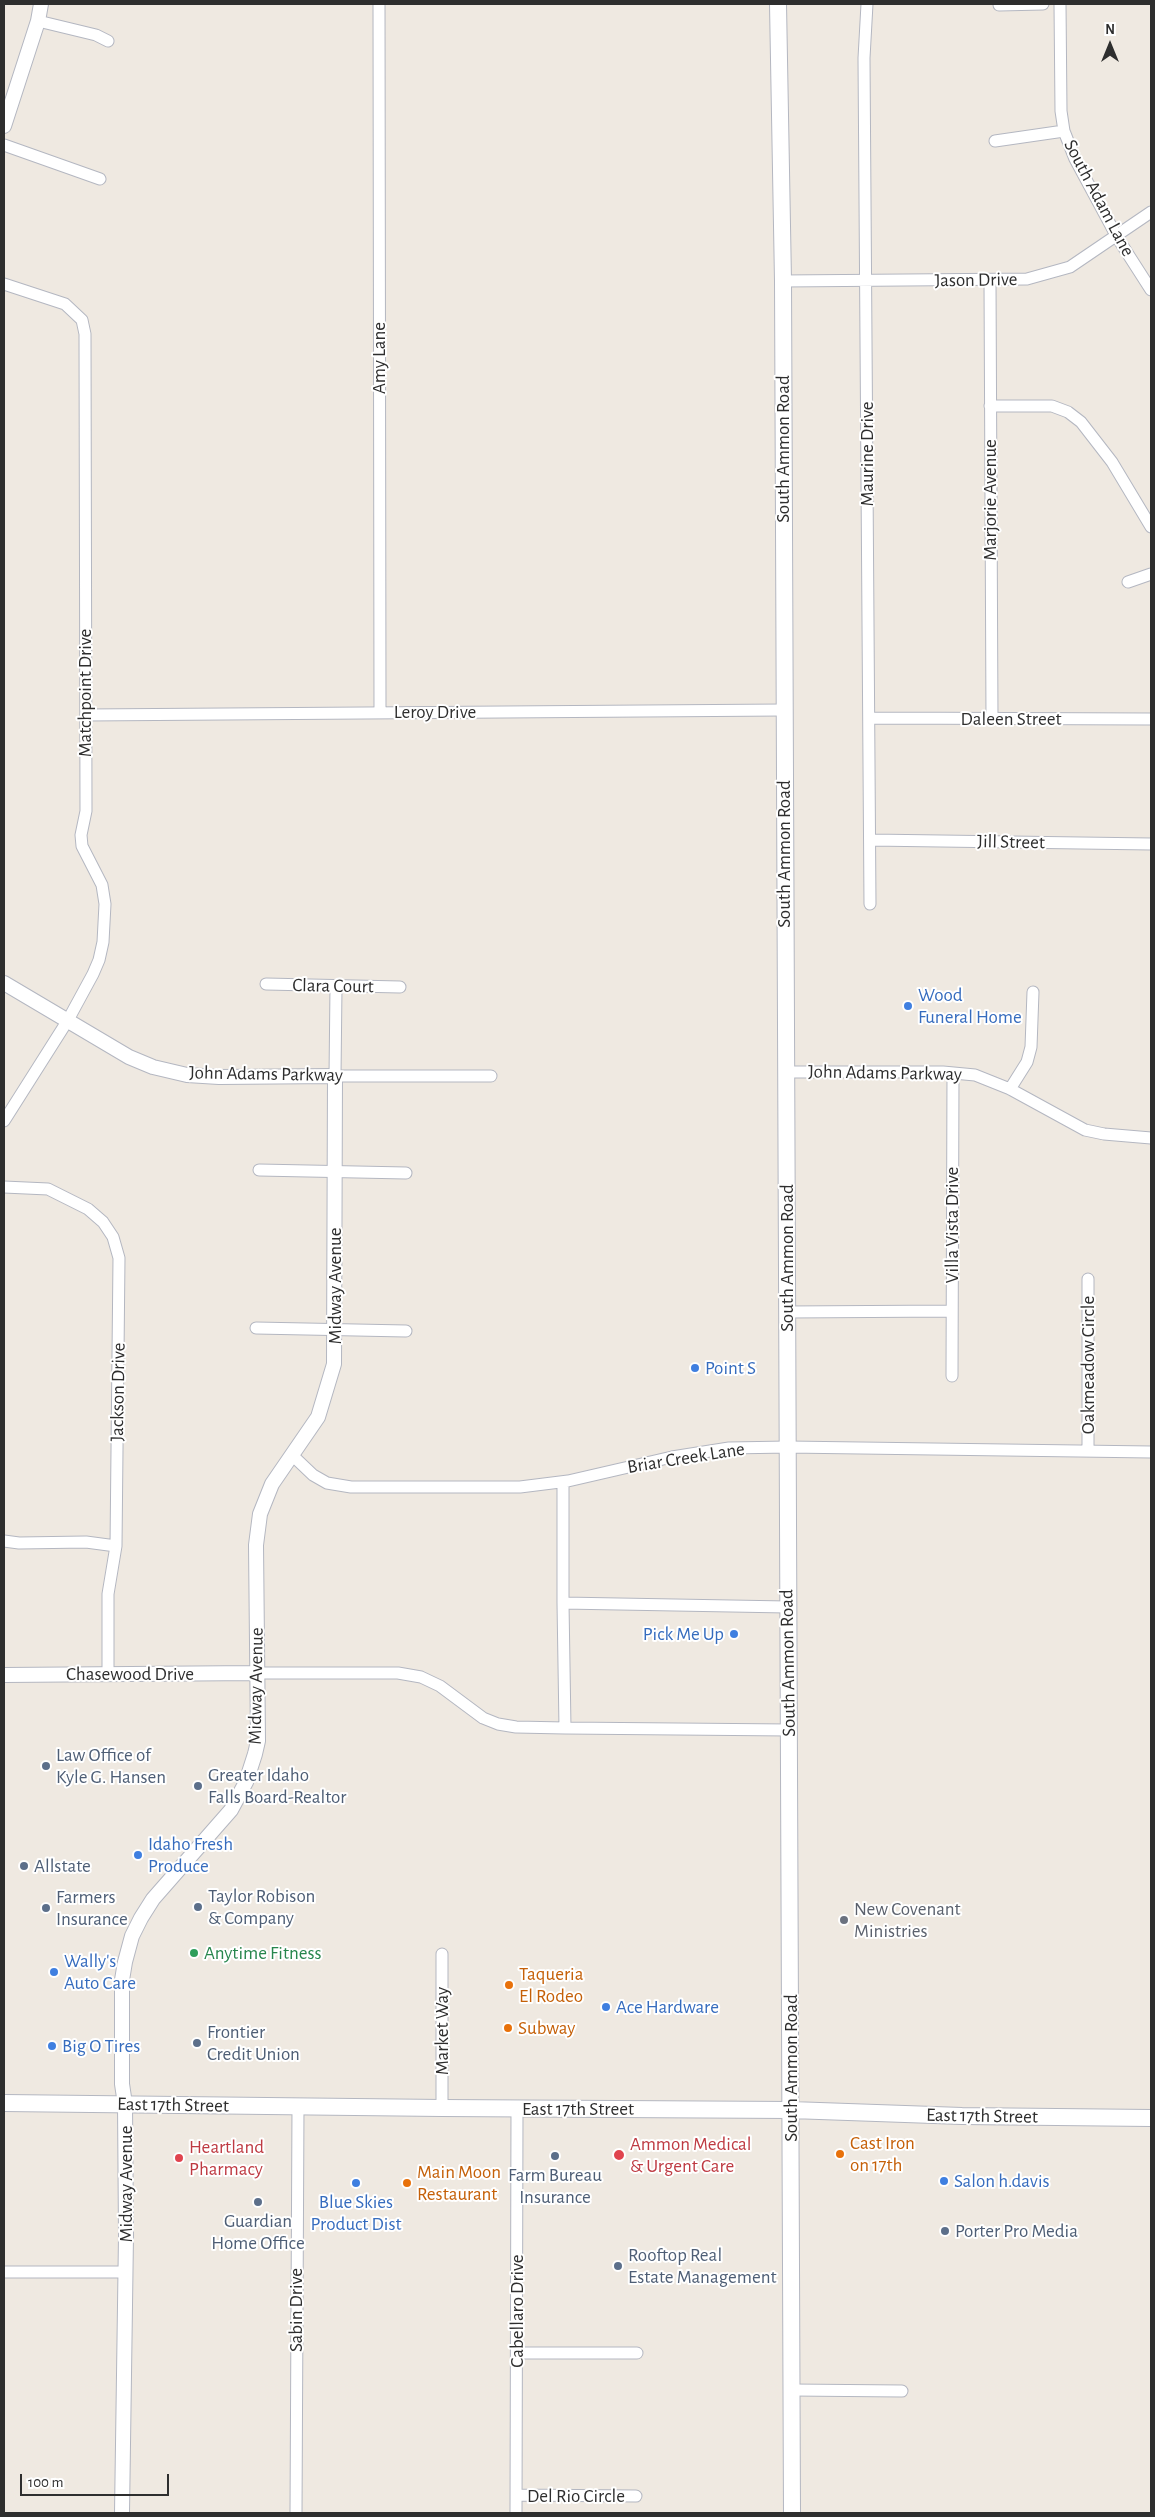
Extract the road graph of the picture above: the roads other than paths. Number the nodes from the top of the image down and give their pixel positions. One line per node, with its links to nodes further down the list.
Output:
1 (41, 4): 8 (street)
2 (379, 4): 27 (street, Amy Lane)
3 (778, 4): 18 (main road, South Ammon Road)
4 (867, 4): 17 (street, Maurine Drive)
5 (1043, 4): 7 (street)
6 (1060, 4): 11 (street, South Adam Lane)
7 (999, 5)
8 (38, 21): 9 (street); 10 (street)
9 (108, 41)
10 (4, 126)
11 (1064, 131): 12 (street, South Adam Lane); 16 (street, South Adam Lane)
12 (995, 141)
13 (4, 145): 14 (street)
14 (100, 179)
15 (1151, 212): 16 (street, Jason Drive)
16 (1117, 237): 19 (street, Jason Drive); 21 (street, South Adam Lane)
17 (867, 280): 18 (street, Jason Drive); 19 (street, Jason Drive); 29 (street, Maurine Drive)
18 (783, 281): 26 (main road, South Ammon Road)
19 (990, 281): 22 (street, Marjorie Avenue)
20 (4, 284): 28 (street, Matchpoint Drive)
21 (1151, 290)
22 (990, 406): 23 (street); 30 (street, Marjorie Avenue)
23 (1151, 527)
24 (1151, 574): 25 (street)
25 (1128, 582)
26 (783, 710): 27 (street, Leroy Drive); 41 (main road, South Ammon Road)
27 (380, 713): 28 (street, Leroy Drive)
28 (86, 714): 40 (street, Matchpoint Drive)
29 (870, 718): 30 (street, Daleen Street); 32 (street, Maurine Drive)
30 (992, 718): 31 (street, Daleen Street)
31 (1151, 719)
32 (871, 840): 33 (street, Jill Street); 34 (street, Maurine Drive)
33 (1151, 844)
34 (870, 904)
35 (4, 983): 40 (street, John Adams Parkway)
36 (266, 984): 37 (street, Clara Court)
37 (336, 987): 38 (street, Clara Court); 43 (street, Midway Avenue)
38 (400, 987)
39 (1033, 992): 45 (street)
40 (68, 1020): 43 (street, John Adams Parkway); 46 (street, Matchpoint Drive)
41 (785, 1072): 42 (street, John Adams Parkway); 53 (main road, South Ammon Road)
42 (953, 1073): 45 (street, John Adams Parkway); 54 (street, Villa Vista Drive)
43 (335, 1076): 44 (street, John Adams Parkway); 49 (street, Midway Avenue)
44 (491, 1076)
45 (1010, 1089): 47 (street, John Adams Parkway)
46 (4, 1121)
47 (1151, 1138)
48 (259, 1170): 49 (street)
49 (335, 1171): 50 (street); 56 (street, Midway Avenue)
50 (406, 1173)
51 (4, 1187): 65 (street, Jackson Drive)
52 (1088, 1279): 60 (street, Oakmeadow Circle)
53 (788, 1312): 54 (street); 59 (main road, South Ammon Road)
54 (952, 1312): 58 (street, Villa Vista Drive)
55 (256, 1328): 56 (street)
56 (334, 1329): 57 (street); 62 (street, Midway Avenue)
57 (406, 1330)
58 (952, 1376)
59 (788, 1446): 60 (street, Briar Creek Lane); 63 (street, Briar Creek Lane); 67 (main road, South Ammon Road)
60 (1088, 1450): 61 (street, Briar Creek Lane)
61 (1151, 1452)
62 (292, 1455): 63 (street, Briar Creek Lane); 68 (street, Midway Avenue)
63 (563, 1482): 66 (street)
64 (4, 1541): 65 (street)
65 (116, 1546): 69 (street, Jackson Drive)
66 (563, 1603): 67 (street); 71 (street)
67 (787, 1607): 72 (main road, South Ammon Road)
68 (257, 1673): 69 (street, Chasewood Drive); 71 (street); 75 (street, Midway Avenue)
69 (108, 1674): 70 (street, Chasewood Drive)
70 (4, 1675)
71 (565, 1728): 72 (street)
72 (789, 1730): 79 (main road, South Ammon Road)
73 (442, 1954): 77 (street, Market Way)
74 (4, 2103): 75 (main road, East 17th Street)
75 (126, 2104): 76 (main road, East 17th Street); 82 (street, Midway Avenue)
76 (298, 2107): 77 (main road, East 17th Street); 90 (street, Sabin Drive)
77 (442, 2108): 78 (main road, East 17th Street)
78 (517, 2109): 79 (main road, East 17th Street); 83 (street, Cabellaro Drive)
79 (791, 2110): 80 (main road, East 17th Street); 85 (main road, South Ammon Road)
80 (1151, 2118)
81 (4, 2272): 82 (street)
82 (126, 2272): 89 (street, Midway Avenue)
83 (517, 2352): 84 (street); 87 (street, Cabellaro Drive)
84 (637, 2353)
85 (792, 2390): 86 (street); 92 (main road, South Ammon Road)
86 (902, 2391)
87 (516, 2495): 88 (street, Del Rio Circle); 91 (street, Cabellaro Drive)
88 (636, 2496)
89 (122, 2513)
90 (296, 2513)
91 (516, 2513)
92 (792, 2513)

